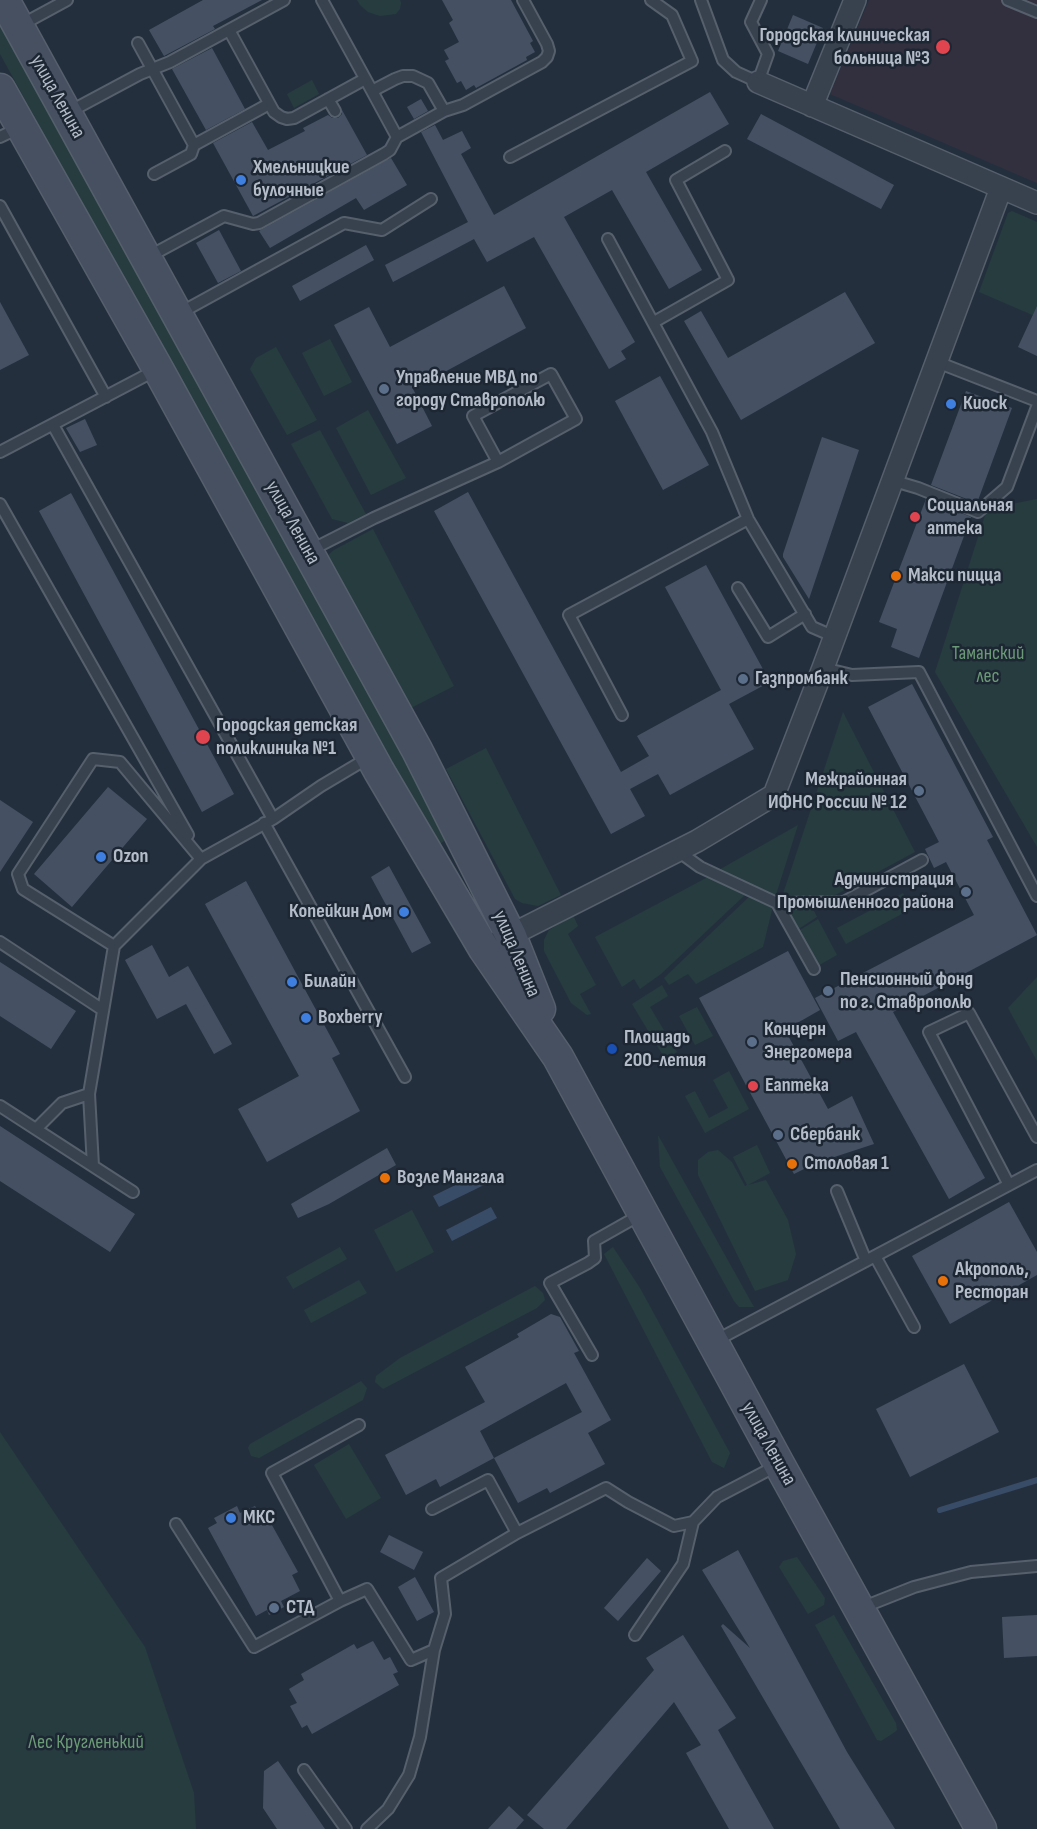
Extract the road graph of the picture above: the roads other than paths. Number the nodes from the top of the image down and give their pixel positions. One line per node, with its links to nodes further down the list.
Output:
1 (4, 0): 13 (main road, улица Ленина)
2 (67, 0): 11 (lane)
3 (284, 0): 14 (lane)
4 (322, 0): 17 (lane)
5 (523, 0): 25 (lane)
6 (651, 0): 31 (lane)
7 (701, 0): 18 (lane)
8 (761, 0): 18 (lane)
9 (855, 0): 23 (street)
10 (1008, 0): 12 (lane)
11 (53, 4): 13 (lane)
12 (1037, 12)
13 (18, 26): 26 (main road, улица Ленина)
14 (229, 30): 16 (lane); 22 (lane)
15 (138, 43): 16 (lane)
16 (153, 69): 26 (lane); 29 (lane)
17 (365, 79): 20 (lane); 21 (lane)
18 (758, 82): 23 (street)
19 (0, 89): 27 (main road, улица Ленина)
20 (372, 92): 25 (lane); 28 (lane)
21 (328, 99): 22 (lane); 24 (lane)
22 (269, 104): 29 (lane)
23 (812, 106): 33 (street)
24 (335, 111)
25 (444, 111): 28 (lane)
26 (67, 114): 38 (main road, улица Ленина)
27 (11, 132): 42 (main road, улица Ленина)
28 (396, 137): 38 (lane)
29 (194, 145): 32 (lane)
30 (725, 151): 40 (lane)
31 (510, 157)
32 (154, 174)
33 (1001, 188): 35 (street); 41 (street)
34 (432, 199): 39 (lane)
35 (1037, 203)
36 (0, 206): 43 (lane)
37 (608, 239): 40 (lane)
38 (146, 258): 39 (main road, улица Ленина)
39 (177, 315): 52 (main road, улица Ленина)
40 (654, 322): 51 (lane)
41 (937, 362): 44 (lane); 49 (street)
42 (158, 369): 43 (lane); 58 (main road, улица Ленина)
43 (106, 397): 46 (lane)
44 (1037, 401)
45 (1037, 407): 49 (lane)
46 (53, 424): 47 (lane); 59 (lane)
47 (0, 452)
48 (498, 462): 48 (lane); 52 (lane)
49 (891, 480): 55 (street)
50 (0, 504): 61 (lane)
51 (748, 519): 54 (lane); 57 (lane)
52 (308, 552): 65 (main road, улица Ленина)
53 (738, 588): 54 (lane)
54 (805, 614): 55 (lane)
55 (834, 637): 56 (street)
56 (823, 668): 60 (street); 63 (lane)
57 (622, 715)
58 (371, 756): 59 (lane); 68 (main road, улица Ленина)
59 (268, 821): 61 (lane); 72 (lane)
60 (678, 851): 64 (lane); 65 (street)
61 (201, 859): 67 (lane); 67 (lane)
62 (922, 860): 64 (lane)
63 (1037, 896)
64 (777, 903): 69 (lane)
65 (511, 936): 68 (street); 71 (main road, улица Ленина)
66 (0, 942): 70 (lane)
67 (114, 946): 70 (lane)
68 (484, 949): 71 (main road, улица Ленина)
69 (814, 969)
70 (103, 1010): 73 (lane)
71 (558, 1056): 82 (main road, улица Ленина)
72 (405, 1077)
73 (89, 1094): 75 (lane); 77 (lane)
74 (0, 1106): 75 (lane)
75 (36, 1129): 77 (lane)
76 (1037, 1137): 79 (lane)
77 (93, 1166): 81 (lane)
78 (1037, 1170): 79 (lane)
79 (1009, 1185): 83 (lane)
80 (837, 1191): 83 (lane)
81 (133, 1192)
82 (643, 1213): 85 (main road, улица Ленина); 86 (lane)
83 (871, 1259): 84 (lane); 85 (lane)
84 (914, 1328)
85 (712, 1343): 88 (main road, улица Ленина)
86 (592, 1355)
87 (359, 1425): 94 (lane)
88 (778, 1464): 90 (lane); 95 (main road, улица Ленина)
89 (432, 1509): 92 (lane)
90 (693, 1522): 92 (lane); 96 (lane)
91 (176, 1524): 94 (lane)
92 (517, 1533): 97 (lane)
93 (1037, 1566): 95 (lane)
94 (340, 1600): 97 (lane)
95 (860, 1609): 101 (main road, улица Ленина)
96 (634, 1635)
97 (434, 1650): 100 (lane)
98 (304, 1770): 99 (lane)
99 (346, 1829)
100 (367, 1829)
101 (981, 1829)

